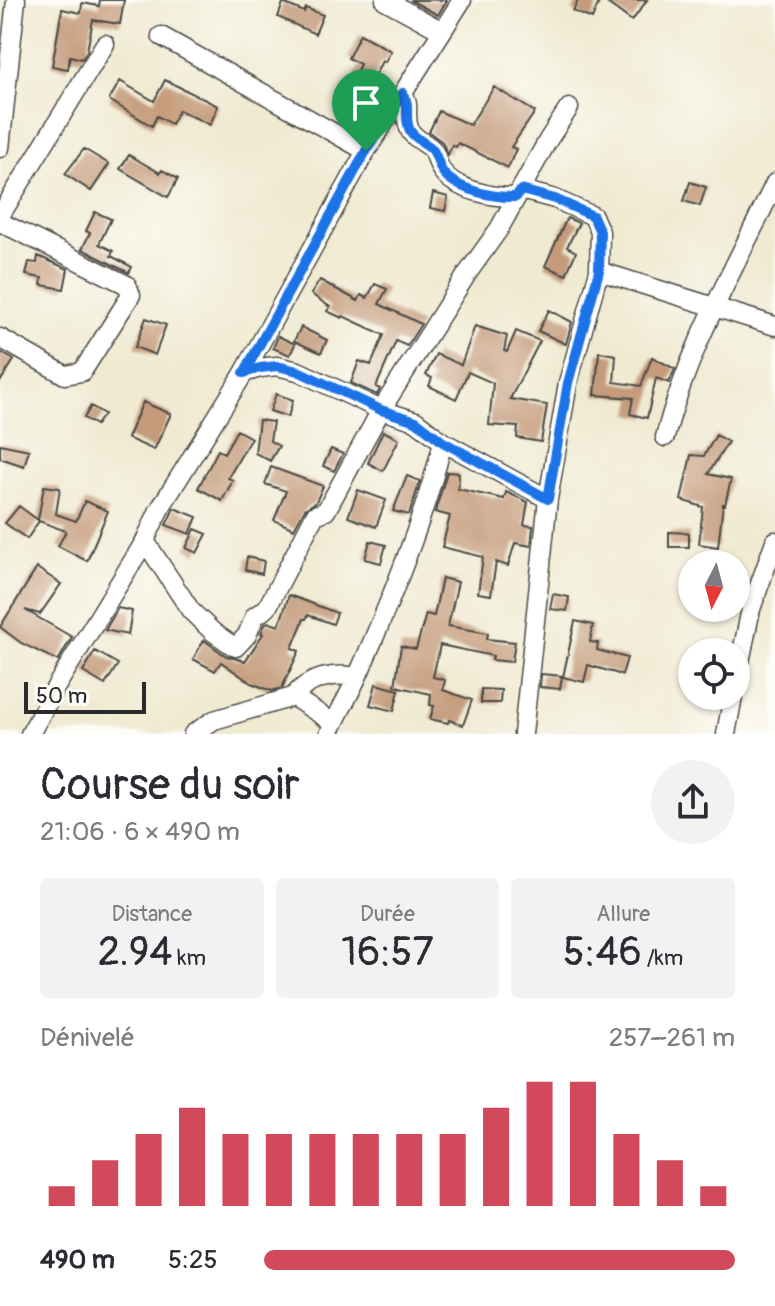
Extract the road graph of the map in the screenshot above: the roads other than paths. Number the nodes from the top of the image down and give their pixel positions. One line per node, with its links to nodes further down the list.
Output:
1 (16, 0): 9 (street)
2 (385, 0): 4 (street)
3 (462, 0): 4 (street)
4 (442, 31): 7 (street)
5 (161, 36): 10 (street)
6 (105, 44): 13 (street)
7 (403, 93): 10 (street); 12 (street)
8 (569, 108): 12 (street)
9 (0, 148)
10 (366, 151): 19 (street)
11 (775, 183): 16 (street)
12 (518, 193): 15 (street); 20 (street)
13 (0, 216)
14 (0, 222): 18 (street)
15 (599, 271): 16 (street); 23 (street)
16 (713, 305): 17 (street); 21 (street)
17 (775, 326)
18 (0, 338)
19 (244, 373): 20 (street); 24 (street)
20 (381, 410): 22 (street); 24 (street)
21 (665, 437)
22 (443, 442): 23 (street); 27 (street)
23 (548, 499): 33 (street)
24 (145, 541): 31 (street)
25 (775, 541): 26 (street)
26 (745, 638)
27 (357, 677): 28 (street); 30 (street)
28 (293, 697): 30 (street); 32 (street)
29 (730, 710): 34 (street)
30 (332, 728)
31 (30, 734)
32 (193, 734)
33 (523, 734)
34 (726, 734)

